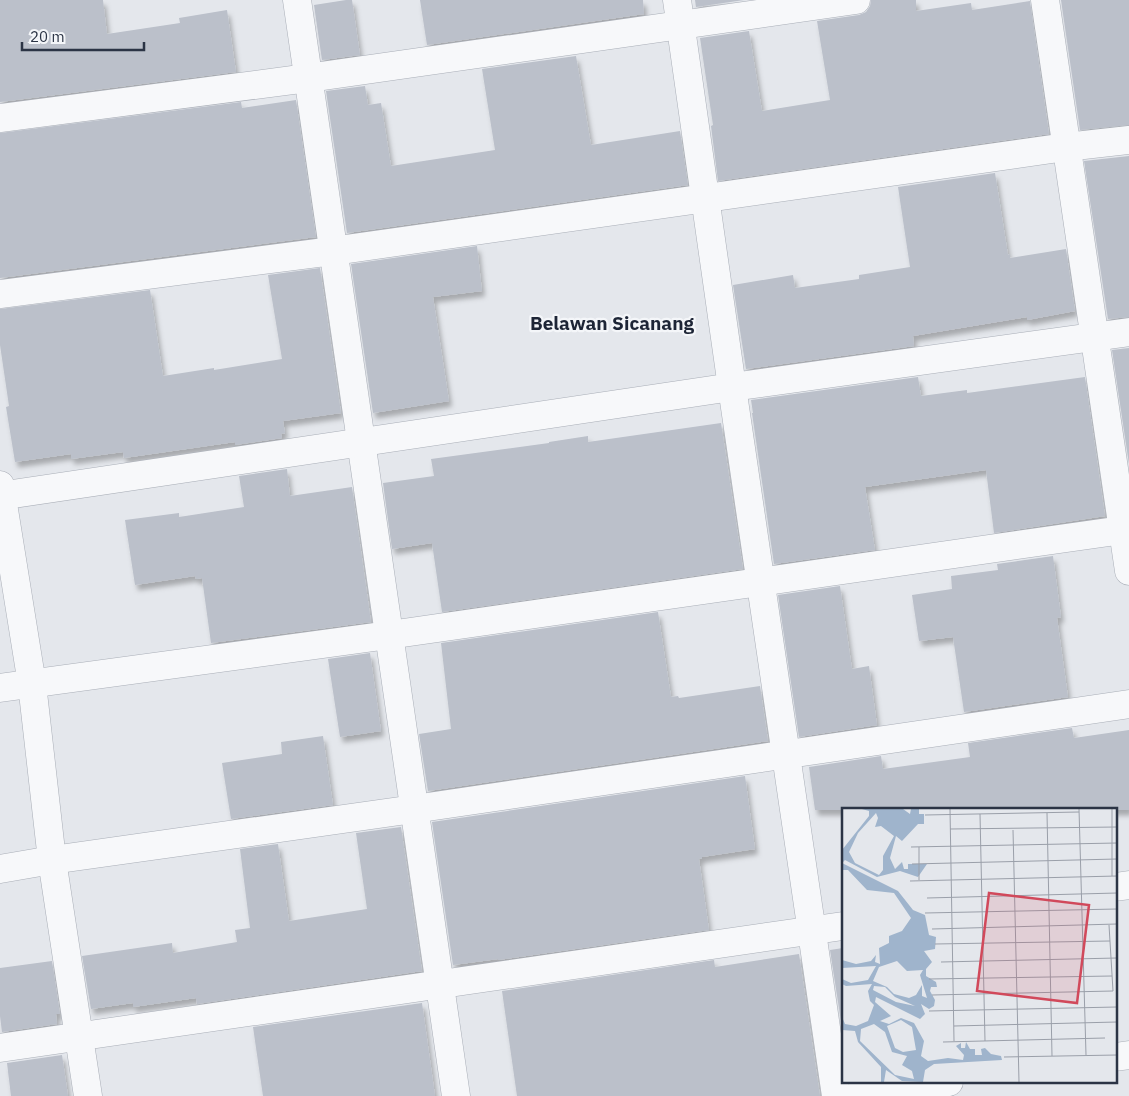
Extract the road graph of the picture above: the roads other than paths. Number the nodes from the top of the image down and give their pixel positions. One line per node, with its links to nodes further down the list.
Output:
1 (297, 0): 5 (street)
2 (856, 0): 4 (street)
3 (1045, 0): 8 (street)
4 (679, 12): 5 (street); 9 (street)
5 (308, 78): 6 (street); 10 (street)
6 (0, 118)
7 (1129, 140): 8 (street)
8 (1066, 147): 9 (street); 13 (street)
9 (706, 198): 10 (street); 14 (street)
10 (333, 251): 11 (street); 15 (street)
11 (0, 294)
12 (1129, 332): 13 (street)
13 (1094, 336): 14 (street); 17 (street)
14 (732, 387): 15 (street); 19 (street)
15 (361, 442): 16 (street); 20 (street)
16 (1, 492): 21 (street)
17 (1126, 530): 18 (street); 19 (street)
18 (1129, 571)
19 (761, 582): 20 (street); 24 (street)
20 (389, 635): 21 (street); 25 (street)
21 (32, 684): 22 (street); 26 (street)
22 (0, 688)
23 (1129, 704): 24 (street)
24 (786, 753): 25 (street); 31 (street)
25 (414, 809): 26 (street); 32 (street)
26 (52, 860): 27 (street); 33 (street)
27 (0, 869)
28 (1129, 885): 29 (street)
29 (1116, 887)
30 (842, 926): 31 (street)
31 (812, 930): 32 (street); 40 (street)
32 (440, 984): 33 (street); 39 (street)
33 (79, 1037): 34 (street); 38 (street)
34 (0, 1048)
35 (1129, 1055): 36 (street)
36 (1116, 1057)
37 (936, 1084): 41 (street)
38 (88, 1096)
39 (456, 1096)
40 (836, 1096)
41 (856, 1096)

